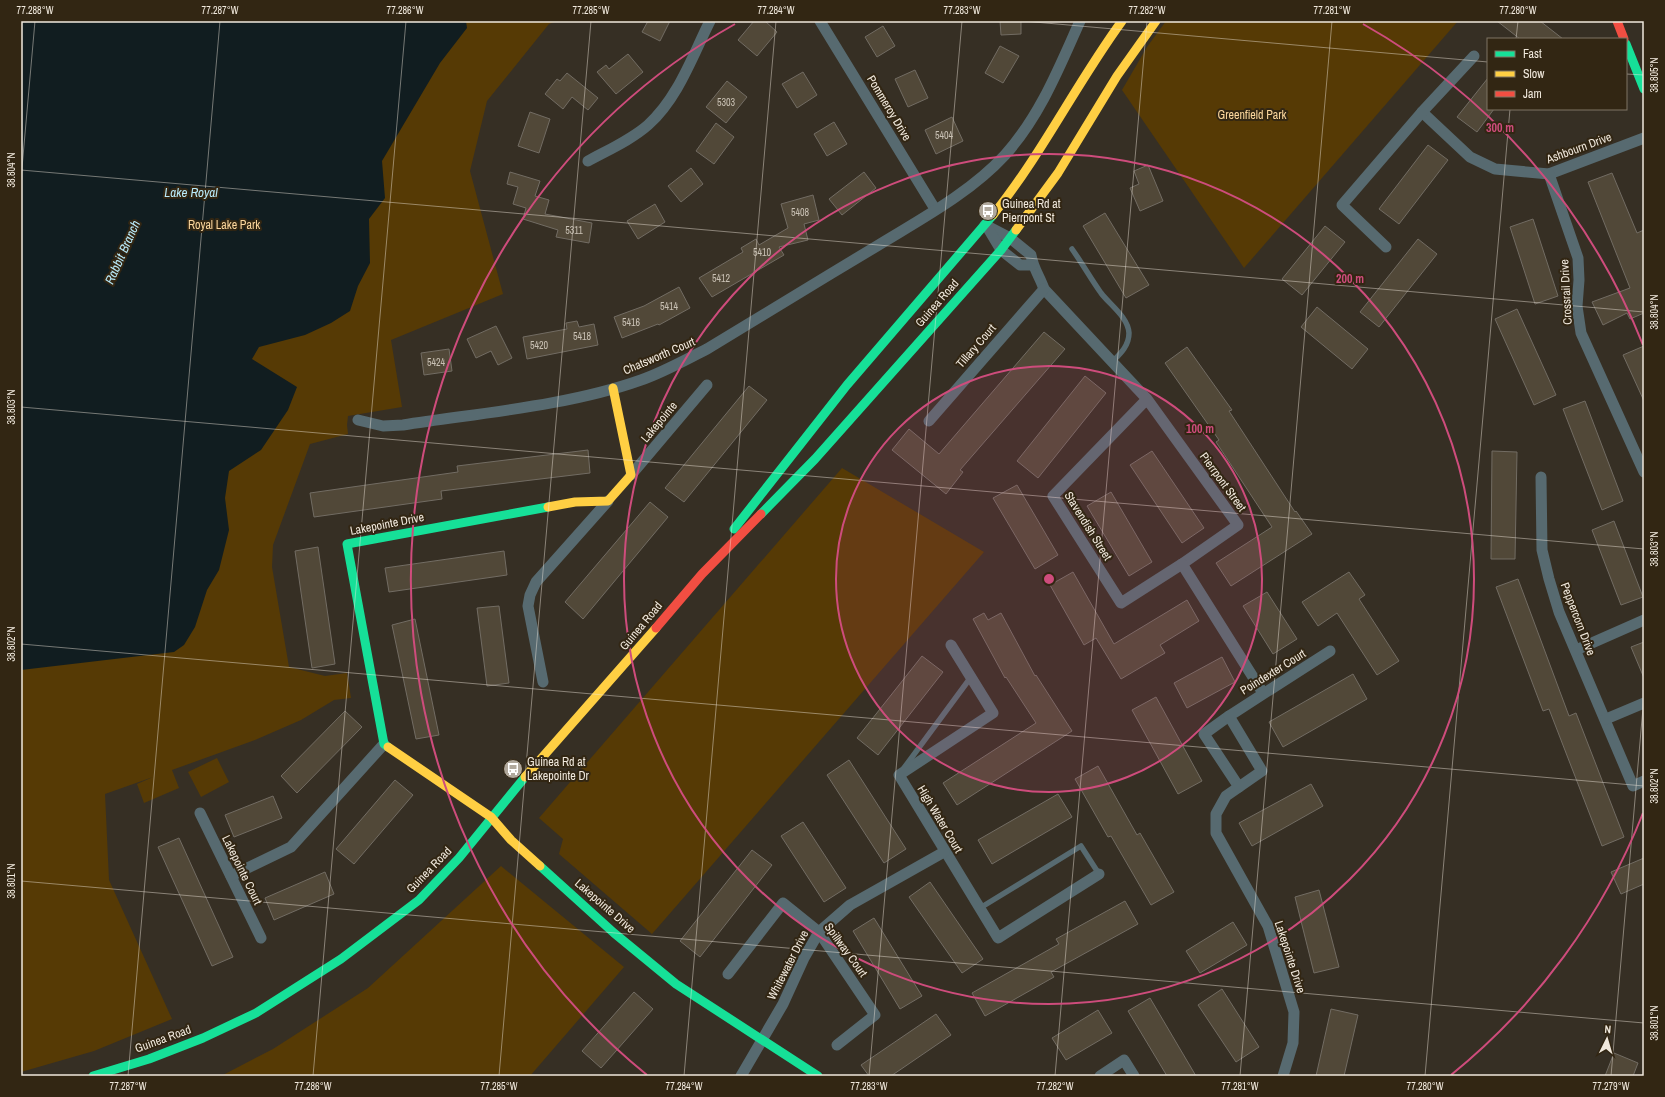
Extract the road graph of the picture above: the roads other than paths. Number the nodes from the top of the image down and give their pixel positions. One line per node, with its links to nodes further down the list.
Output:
1 (710, 21): 13 (street)
2 (820, 21): 15 (street, Pommeroy Drive)
3 (1080, 21): 15 (street)
4 (1122, 21): 16 (main road, Guinea Road)
5 (1156, 21): 17 (main road, Guinea Road)
6 (1617, 21): 7 (main road)
7 (1624, 38)
8 (1627, 46): 10 (main road)
9 (1474, 56): 11 (street)
10 (1644, 89)
11 (1422, 112): 14 (street, Ashbourn Drive); 18 (street)
12 (1644, 138): 14 (street, Ashbourn Drive)
13 (588, 161)
14 (1549, 174): 29 (street, Crossrail Drive)
15 (935, 209): 25 (street, Chatsworth Court)
16 (986, 225): 17 (street, Pierrpont Street); 20 (street); 34 (main road, Guinea Road)
17 (1010, 238): 20 (main road, Guinea Road); 21 (street, Pierrpont Street)
18 (1386, 247)
19 (1072, 249): 23 (lane)
20 (1001, 250): 21 (street); 34 (main road, Guinea Road)
21 (1032, 265): 22 (street, Pierrpont Street)
22 (1044, 289): 23 (street, Pierrpont Street); 28 (street, Tillary Court)
23 (1112, 362): 26 (street, Pierrpont Street)
24 (707, 385): 30 (street, Lakepointe)
25 (613, 388): 27 (street, Chatsworth Court); 30 (main road)
26 (1147, 400): 33 (street, Pierrpont Street); 33 (street, Stavendish Street)
27 (358, 420)
28 (929, 421)
29 (1644, 472)
30 (631, 475): 32 (main road)
31 (1541, 477): 37 (street, Peppercorn Drive)
32 (608, 501): 40 (street); 45 (main road, Lakepointe Drive)
33 (1182, 564): 41 (street)
34 (702, 574): 50 (main road, Guinea Road)
35 (1644, 620): 37 (street)
36 (951, 645): 39 (street)
37 (1576, 650): 44 (street, Peppercorn Drive)
38 (1330, 651): 41 (street, Poindexter Court)
39 (971, 677): 46 (lane); 46 (street)
40 (543, 682)
41 (1263, 693): 43 (street, Poindexter Court)
42 (1644, 703): 44 (street)
43 (1229, 716): 48 (street); 48 (street, Poindexter Court)
44 (1606, 719): 47 (street, Peppercorn Drive)
45 (384, 744): 50 (main road, Lakepointe Drive); 53 (street)
46 (899, 775): 51 (street, High Water Court)
47 (1644, 781)
48 (1239, 787): 65 (street, Lakepointe Drive)
49 (200, 813): 53 (street, Lakepointe Court)
50 (491, 817): 58 (main road, Lakepointe Drive); 60 (main road, Guinea Road)
51 (944, 852): 54 (street, High Water Court); 55 (street, Whitewater Drive)
52 (1099, 874): 54 (lane); 54 (street, High Water Court)
53 (231, 876): 56 (street, Lakepointe Court)
54 (980, 908)
55 (819, 932): 57 (street, Spillway Court); 58 (street, Whitewater Drive); 59 (street, Spillway Court)
56 (261, 938)
57 (728, 974)
58 (763, 1040): 61 (street, Whitewater Drive); 62 (main road, Lakepointe Drive)
59 (837, 1045)
60 (93, 1076)
61 (741, 1076)
62 (818, 1076)
63 (1100, 1076): 64 (street)
64 (1134, 1076)
65 (1283, 1076)

